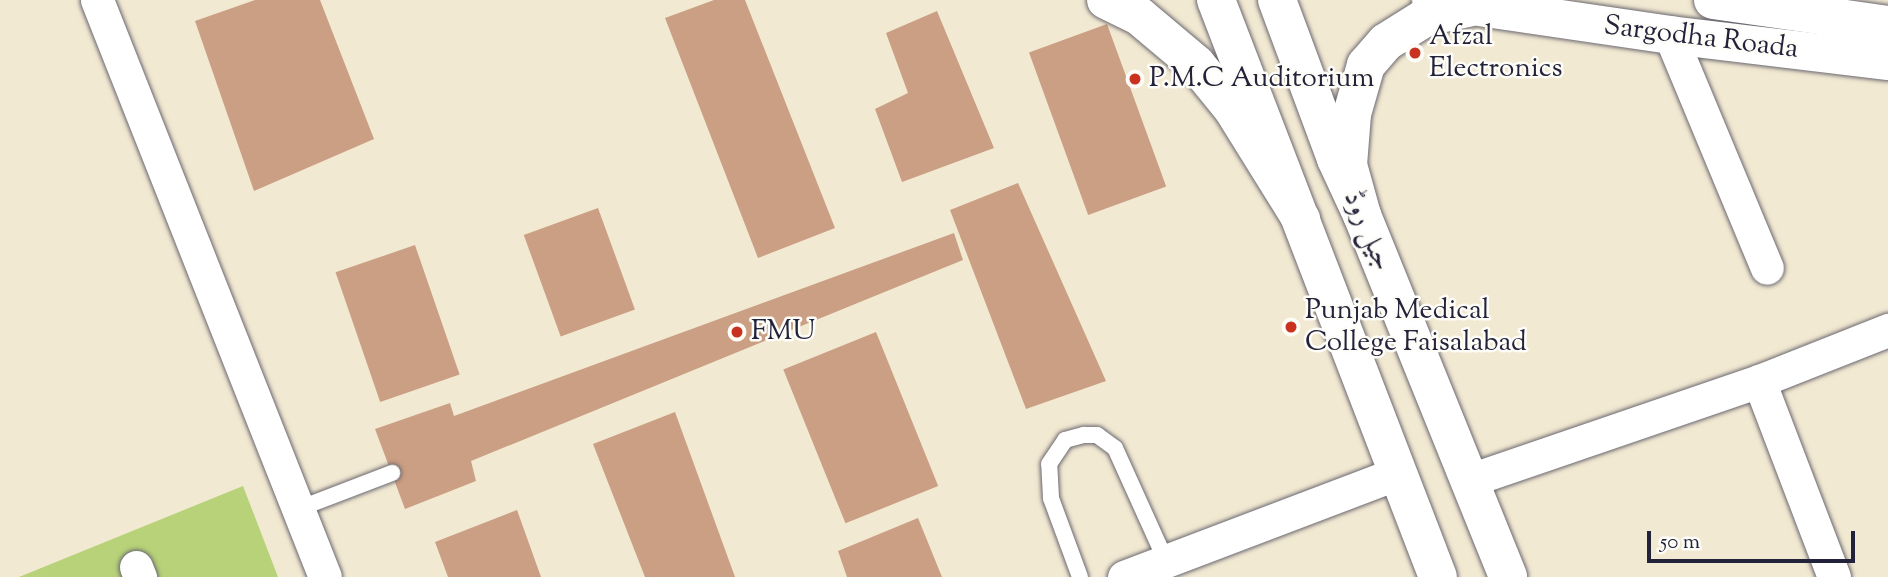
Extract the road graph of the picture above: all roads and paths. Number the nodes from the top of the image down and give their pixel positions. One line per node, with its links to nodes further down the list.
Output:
1 (97, 0): 19 (street)
2 (1105, 0): 12 (main road)
3 (1216, 0): 12 (main road, جیل روڈ)
4 (1277, 0): 11 (main road, جیل روڈ)
5 (1432, 0): 7 (main road, Sargodha Roada)
6 (1713, 0): 8 (main road, Sargodha Roada)
7 (1518, 13): 9 (main road, Sargodha Roada); 11 (main road)
8 (1888, 25)
9 (1670, 35): 10 (main road, Sargodha Roada); 13 (street)
10 (1888, 61)
11 (1362, 215): 18 (main road, جیل روڈ)
12 (1301, 219): 17 (main road, جیل روڈ)
13 (1767, 268)
14 (1888, 330): 15 (street)
15 (1759, 381): 18 (street); 26 (street)
16 (392, 473): 19 (lane)
17 (1398, 473): 20 (street); 24 (main road, جیل روڈ)
18 (1470, 480): 25 (main road, جیل روڈ)
19 (298, 509): 21 (street)
20 (1166, 561): 22 (lane); 23 (street)
21 (325, 577)
22 (1080, 577)
23 (1124, 577)
24 (1438, 577)
25 (1508, 577)
26 (1834, 577)

